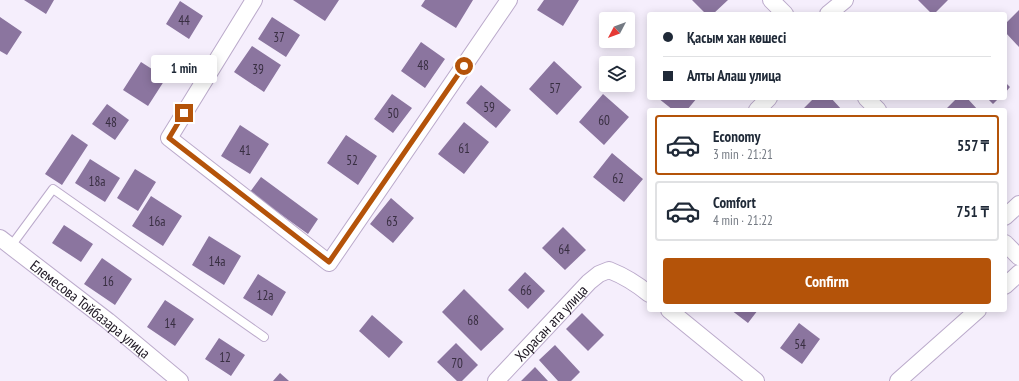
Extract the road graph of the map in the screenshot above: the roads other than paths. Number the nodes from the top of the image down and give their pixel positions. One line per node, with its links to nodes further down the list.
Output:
1 (254, 0): 2 (street)
2 (509, 0)
3 (771, 0): 5 (street)
4 (845, 0): 6 (street)
5 (783, 12)
6 (830, 12)
7 (767, 100): 9 (street)
8 (868, 100): 10 (street)
9 (759, 108)
10 (876, 108)
11 (1019, 204): 12 (street)
12 (1007, 215)
13 (5, 242): 21 (lane); 22 (street, Елемесова Тойбазара улица)
14 (1007, 245): 15 (street)
15 (1019, 258)
16 (1019, 273): 17 (street)
17 (1007, 284)
18 (647, 292): 23 (street, Хорасан ата улица)
19 (671, 312): 24 (street)
20 (976, 312): 25 (street)
21 (264, 337)
22 (180, 381)
23 (496, 381)
24 (756, 381)
25 (898, 381)

